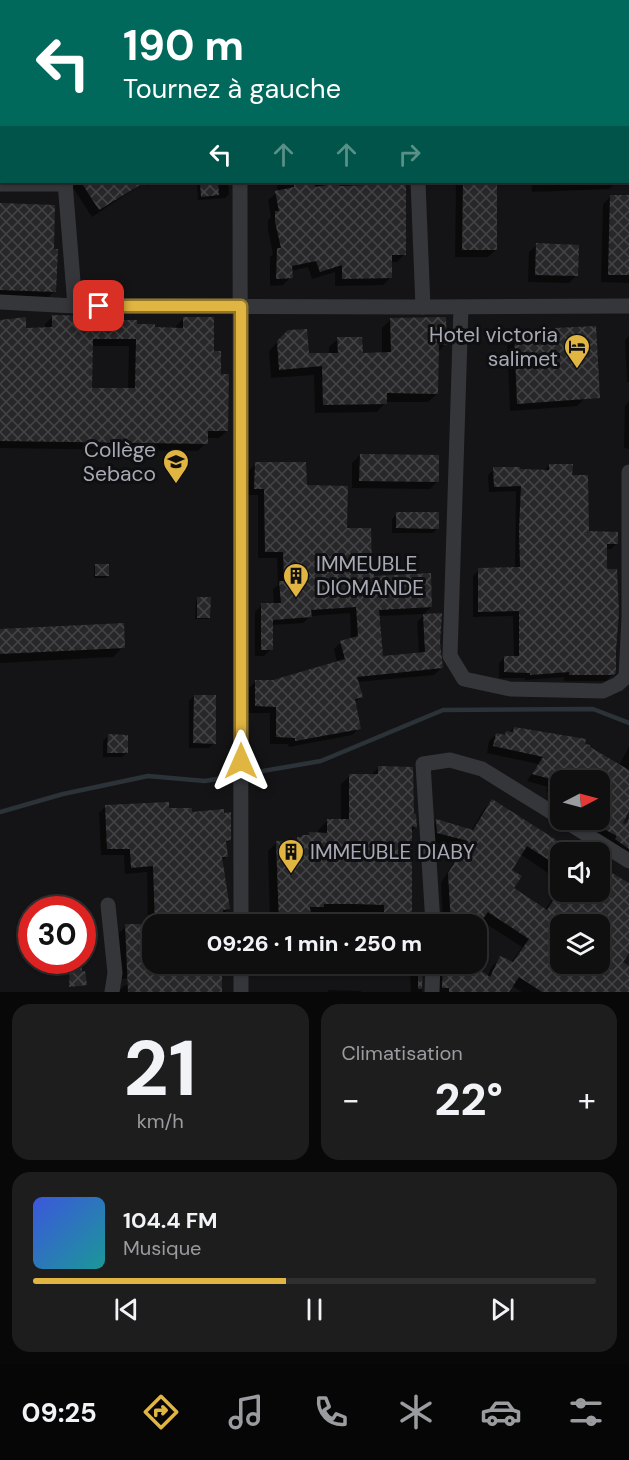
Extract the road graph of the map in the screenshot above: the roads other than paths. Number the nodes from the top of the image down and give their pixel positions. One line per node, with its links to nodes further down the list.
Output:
1 (65, 183): 4 (street); 6 (street)
2 (240, 183): 7 (street)
3 (418, 183): 9 (street)
4 (0, 184)
5 (0, 302): 6 (street)
6 (75, 306): 7 (street)
7 (241, 306): 9 (street); 17 (street)
8 (629, 306): 10 (street)
9 (423, 307): 10 (street)
10 (461, 307): 12 (street)
11 (629, 472): 12 (street)
12 (629, 618)
13 (550, 812): 18 (street)
14 (580, 830): 15 (street)
15 (629, 861)
16 (108, 905): 21 (street)
17 (241, 914)
18 (432, 914)
19 (241, 974): 22 (street)
20 (433, 974): 23 (street)
21 (112, 992)
22 (241, 992)
23 (432, 992)

